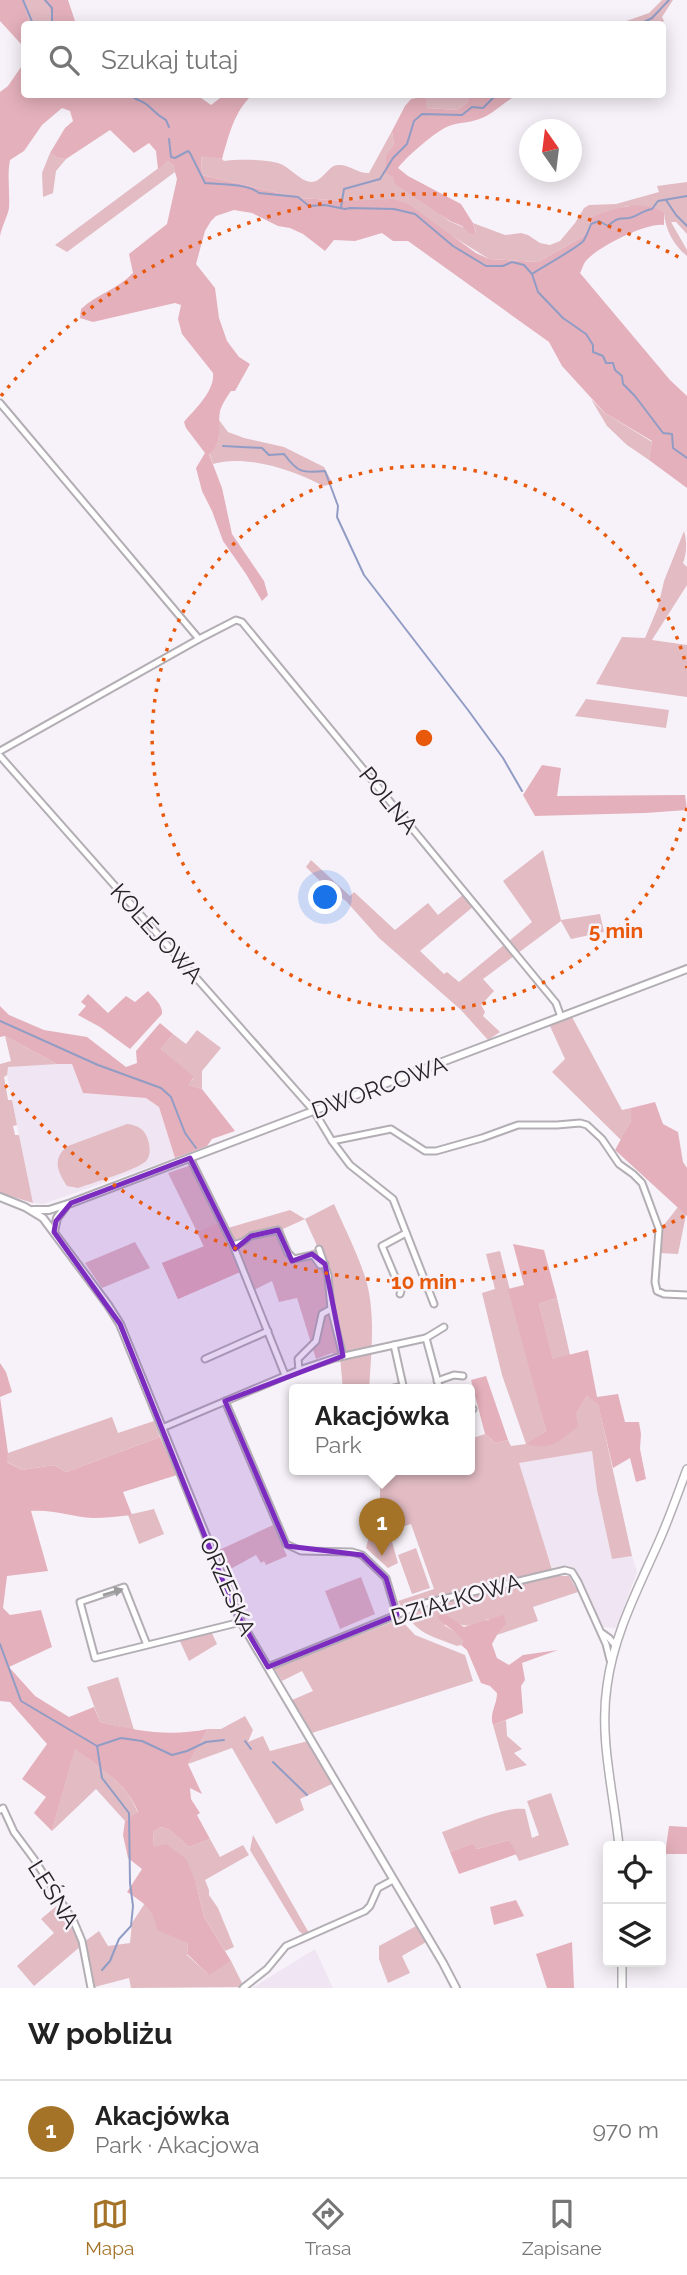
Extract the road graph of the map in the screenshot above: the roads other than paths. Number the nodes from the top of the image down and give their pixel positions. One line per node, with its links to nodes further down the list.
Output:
1 (0, 403): 2 (street)
2 (199, 639): 3 (street, POLNA); 5 (street, POLNA)
3 (0, 753): 6 (street, KOLEJOWA)
4 (687, 969): 5 (street, DWORCOWA)
5 (561, 1017): 6 (street, DWORCOWA)
6 (314, 1111): 7 (street, KOLEJOWA); 8 (street, DWORCOWA)
7 (332, 1141): 16 (street, KOLEJOWA); 21 (street)
8 (190, 1158): 10 (street, DWORCOWA); 17 (street)
9 (0, 1196): 11 (street, ORZESKA)
10 (71, 1203): 12 (street, DWORCOWA); 13 (street, DWORCOWA)
11 (33, 1210): 12 (street, DWORCOWA); 14 (street, ORZESKA)
12 (51, 1210): 13 (street); 14 (street)
13 (57, 1217): 14 (street); 15 (street)
14 (44, 1220): 15 (street, ORZESKA)
15 (54, 1232): 37 (street, ORZESKA)
16 (406, 1233): 20 (street); 22 (street, KOLEJOWA)
17 (233, 1245): 19 (street); 25 (street)
18 (319, 1249): 19 (street)
19 (325, 1264): 23 (street)
20 (400, 1294)
21 (687, 1295)
22 (434, 1304)
23 (331, 1309): 28 (street); 30 (street)
24 (444, 1327): 26 (street)
25 (268, 1331): 29 (street); 31 (street)
26 (426, 1338): 27 (street); 33 (street)
27 (394, 1345): 28 (street); 34 (street)
28 (343, 1356): 30 (street)
29 (205, 1359)
30 (299, 1370): 31 (street)
31 (285, 1375): 36 (street)
32 (463, 1376): 33 (street)
33 (437, 1381): 35 (street)
34 (403, 1384)
35 (438, 1384)
36 (225, 1401): 37 (street); 39 (street)
37 (162, 1428): 40 (street, ORZESKA)
38 (687, 1469): 41 (main road)
39 (397, 1615): 41 (street, DZIAŁKOWA); 43 (street, DZIAŁKOWA)
40 (240, 1622): 42 (street); 43 (street, ORZESKA)
41 (610, 1642): 45 (main road)
42 (147, 1645): 42 (street, one-way to 42)
43 (268, 1667): 46 (street, ORZESKA)
44 (0, 1810): 48 (street, LEŚNA)
45 (618, 1841)
46 (393, 1880): 49 (street); 50 (street, ORZESKA)
47 (622, 1967): 51 (main road)
48 (91, 1988)
49 (243, 1988)
50 (456, 1988)
51 (622, 1988)

